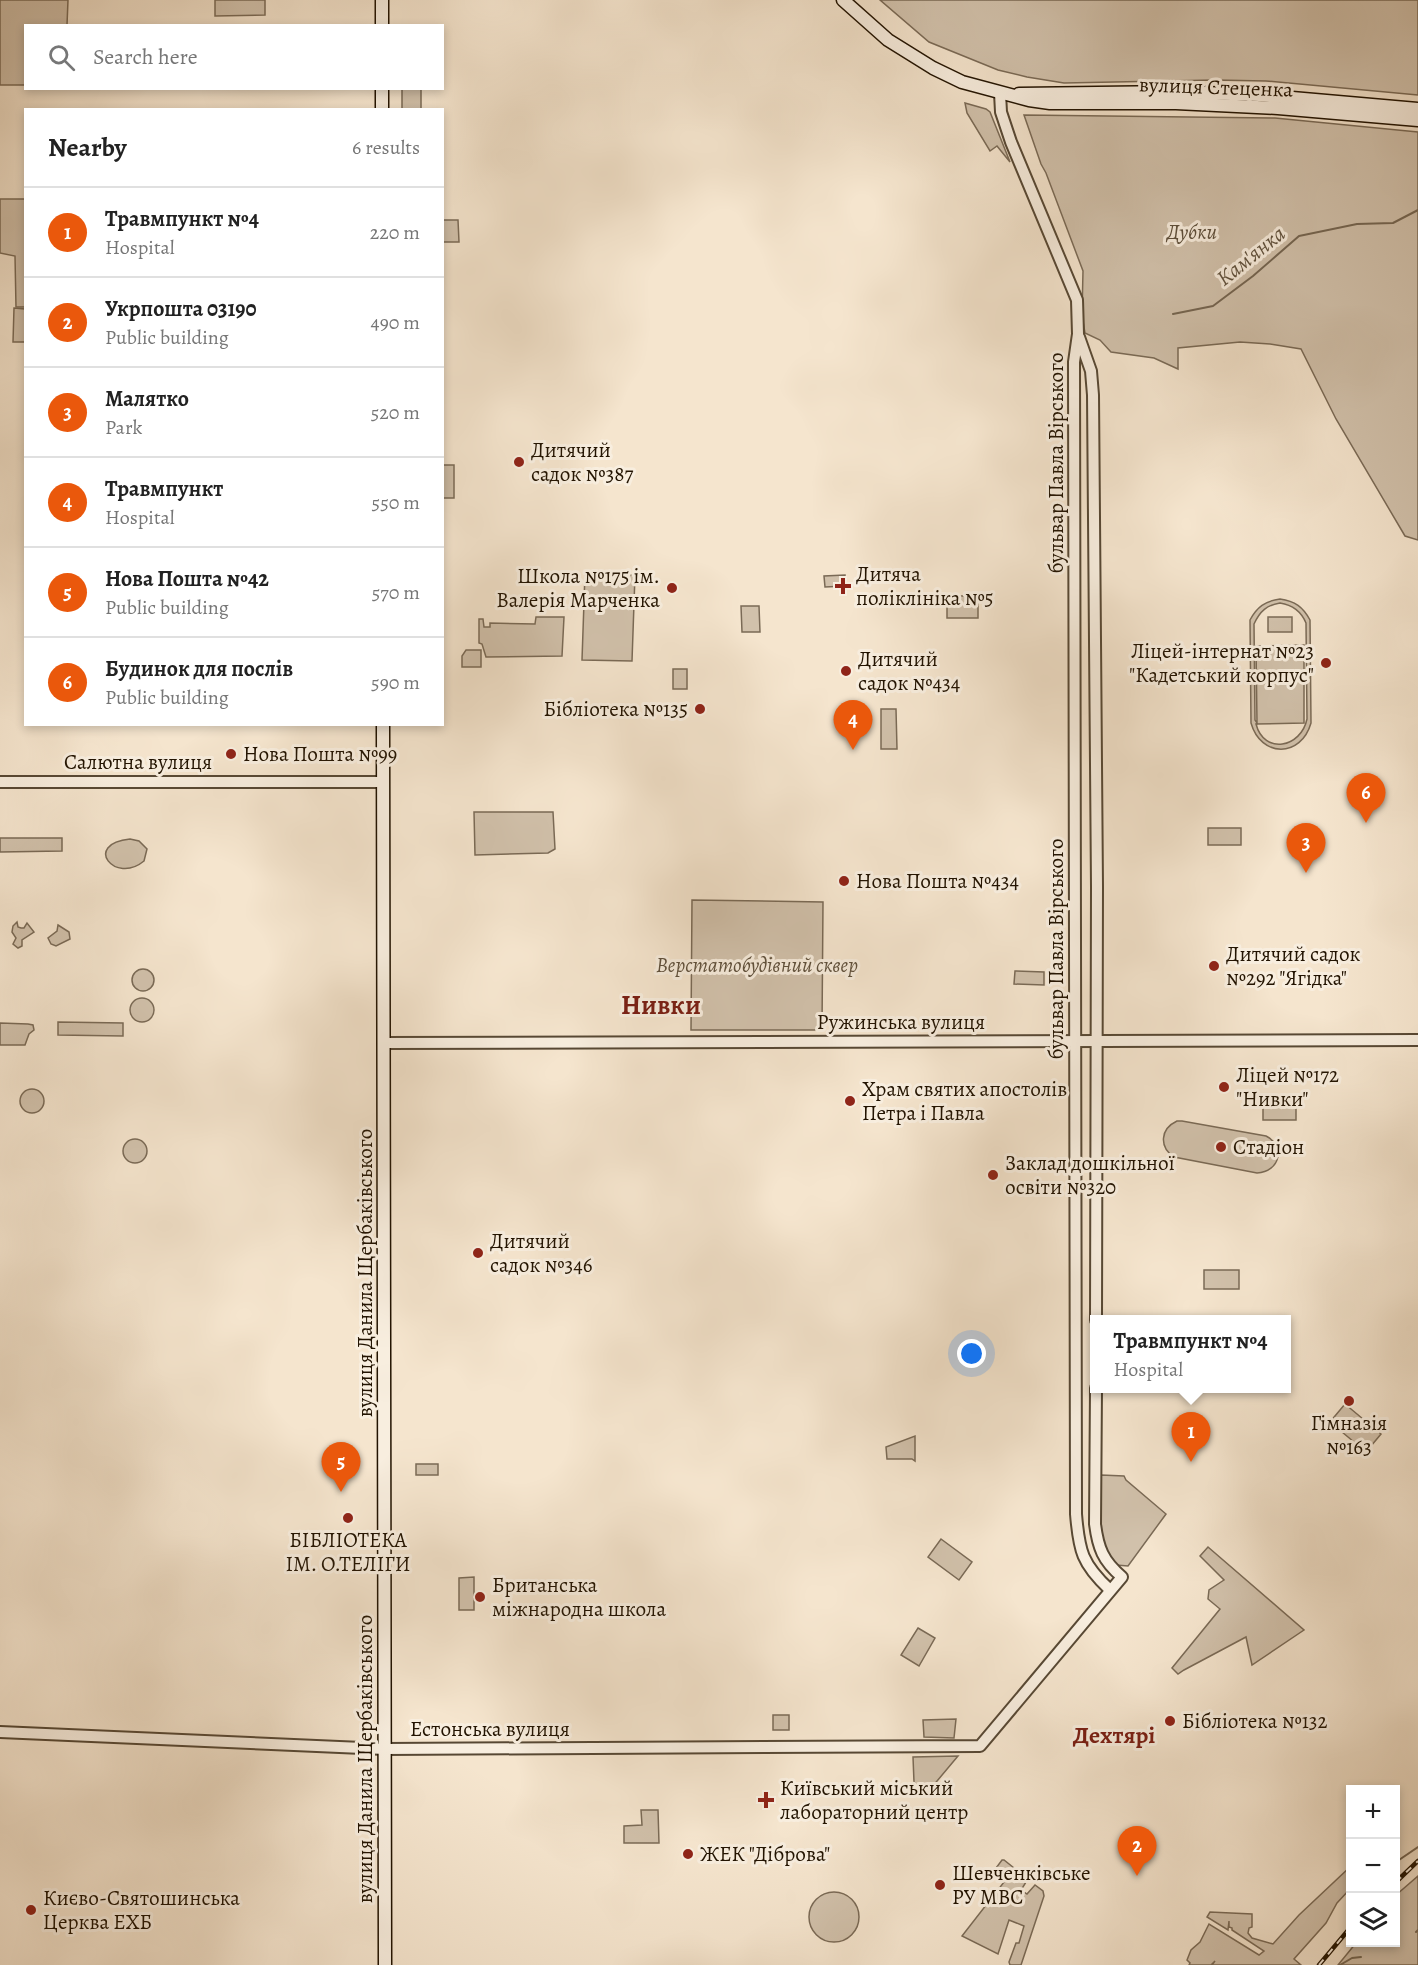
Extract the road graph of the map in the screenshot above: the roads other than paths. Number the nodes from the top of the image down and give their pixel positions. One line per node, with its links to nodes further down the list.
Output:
1 (382, 0): 3 (main road)
2 (843, 0): 5 (main road, вулиця Стеценка)
3 (382, 24)
4 (382, 90): 6 (main road)
5 (1006, 94): 7 (main road, вулиця Стеценка); 8 (main road, вулиця Стеценка); 9 (street, бульвар Павла Вірського)
6 (382, 108)
7 (1418, 109)
8 (1418, 120)
9 (1077, 334): 14 (street, бульвар Павла Вірського); 15 (street, бульвар Павла Вірського)
10 (383, 726): 12 (main road, вулиця Данила Щербаківського)
11 (0, 782): 12 (street, Салютна вулиця)
12 (383, 782): 16 (main road, вулиця Данила Щербаківського)
13 (1418, 1040): 15 (street, Ружинська вулиця)
14 (1076, 1041): 15 (street, Ружинська вулиця); 16 (street, Ружинська вулиця); 19 (street, бульвар Павла Вірського)
15 (1096, 1041): 17 (street, бульвар Павла Вірського)
16 (383, 1043): 21 (main road, вулиця Данила Щербаківського)
17 (1096, 1315)
18 (1096, 1393): 19 (street)
19 (1110, 1590): 21 (street, Естонська вулиця)
20 (0, 1732): 21 (street, Естонська вулиця)
21 (385, 1749): 22 (main road, вулиця Данила Щербаківського)
22 (385, 1965)

